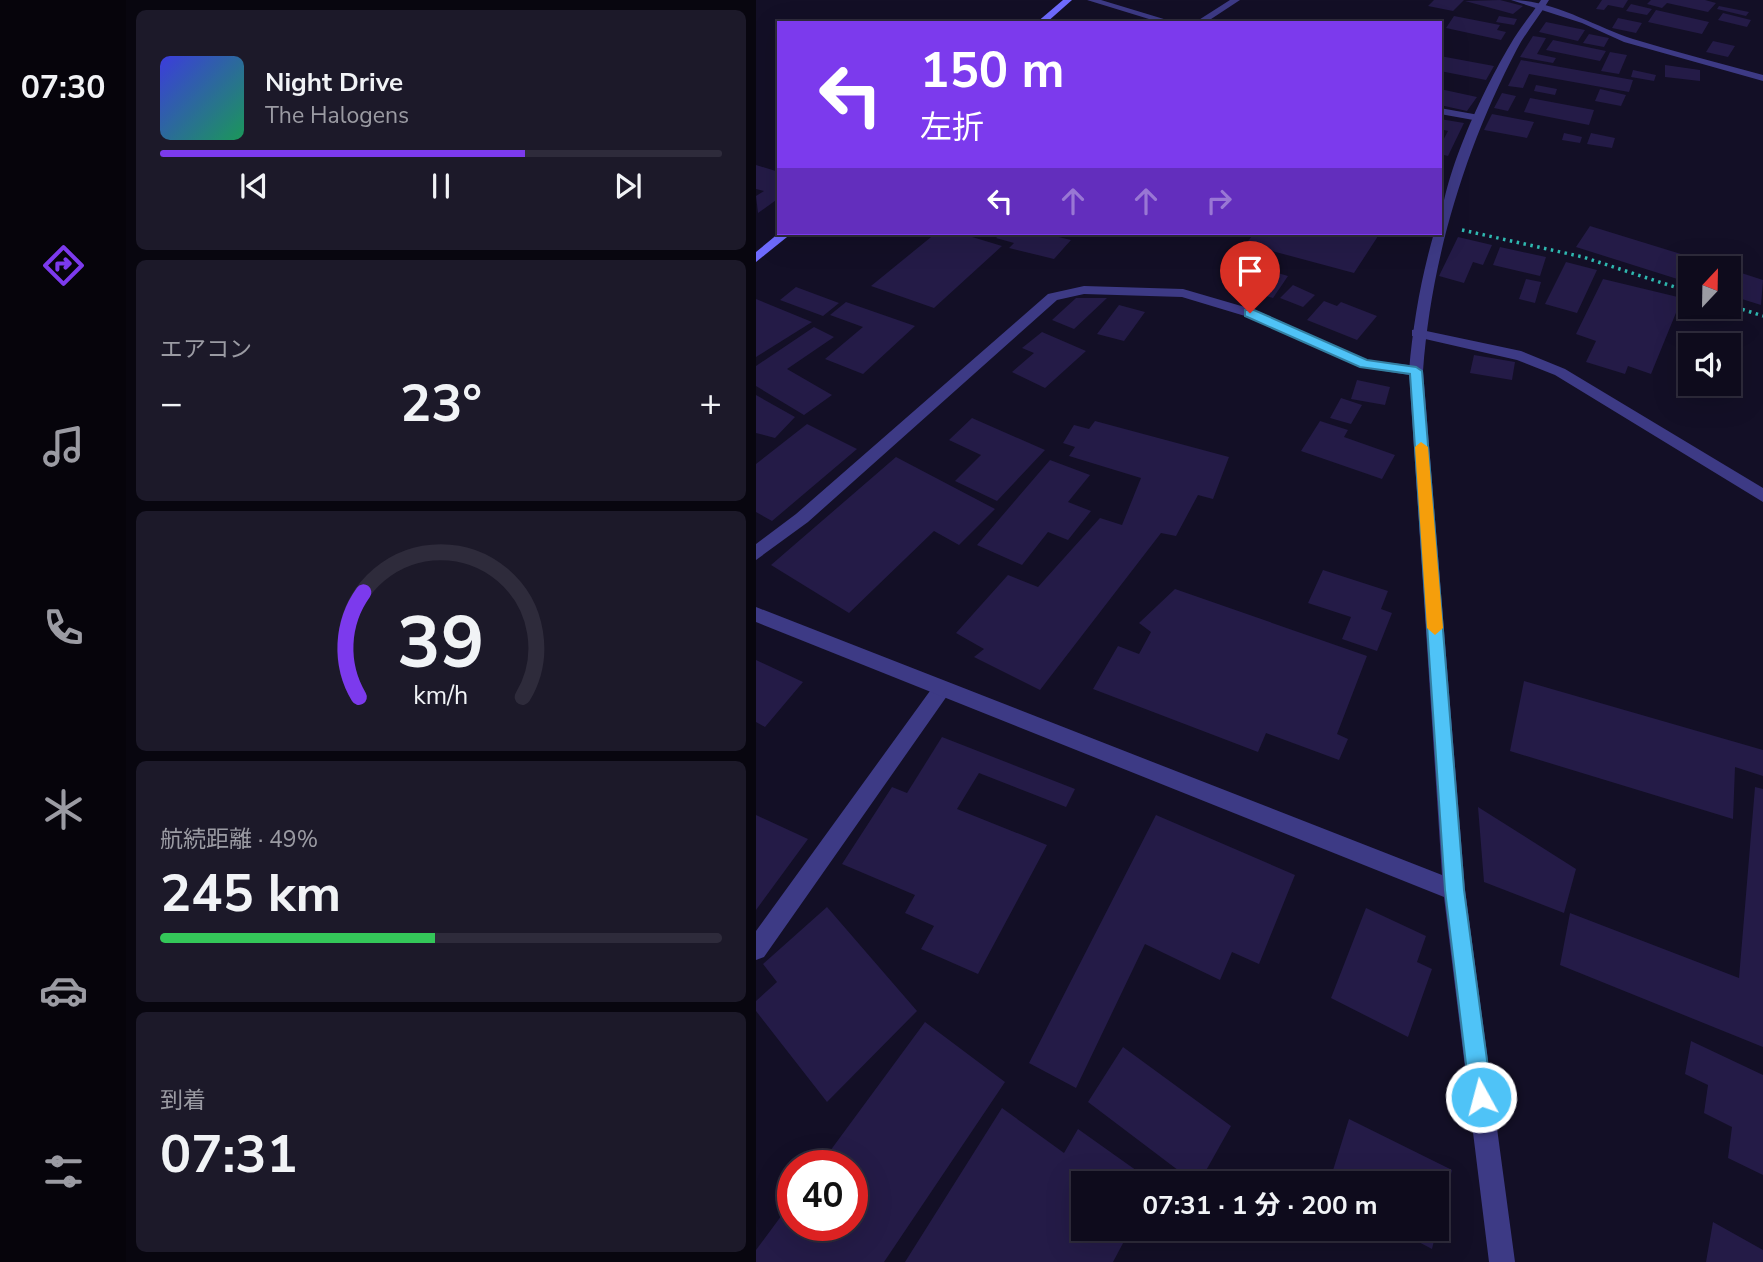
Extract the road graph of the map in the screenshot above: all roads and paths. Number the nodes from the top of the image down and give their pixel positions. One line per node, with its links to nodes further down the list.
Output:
1 (1068, 0): 6 (main road)
2 (1091, 0): 7 (street)
3 (1236, 0): 8 (street)
4 (1515, 0): 5 (street)
5 (1543, 3): 9 (street); 11 (street)
6 (1042, 21)
7 (1166, 21)
8 (1201, 21)
9 (1763, 78)
10 (1442, 111): 11 (street)
11 (1479, 118): 12 (street)
12 (1444, 226): 13 (street); 17 (path)
13 (1442, 234)
14 (784, 235): 16 (main road)
15 (1442, 235): 20 (street)
16 (756, 258)
17 (1678, 288)
18 (1741, 309): 19 (path)
19 (1763, 316)
20 (1417, 333): 21 (street); 22 (street)
21 (1416, 371): 23 (street); 26 (street)
22 (1763, 496)
23 (756, 553)
24 (756, 614): 25 (street)
25 (942, 690): 26 (street); 27 (street)
26 (1454, 890): 28 (street)
27 (756, 949)
28 (1506, 1259)

